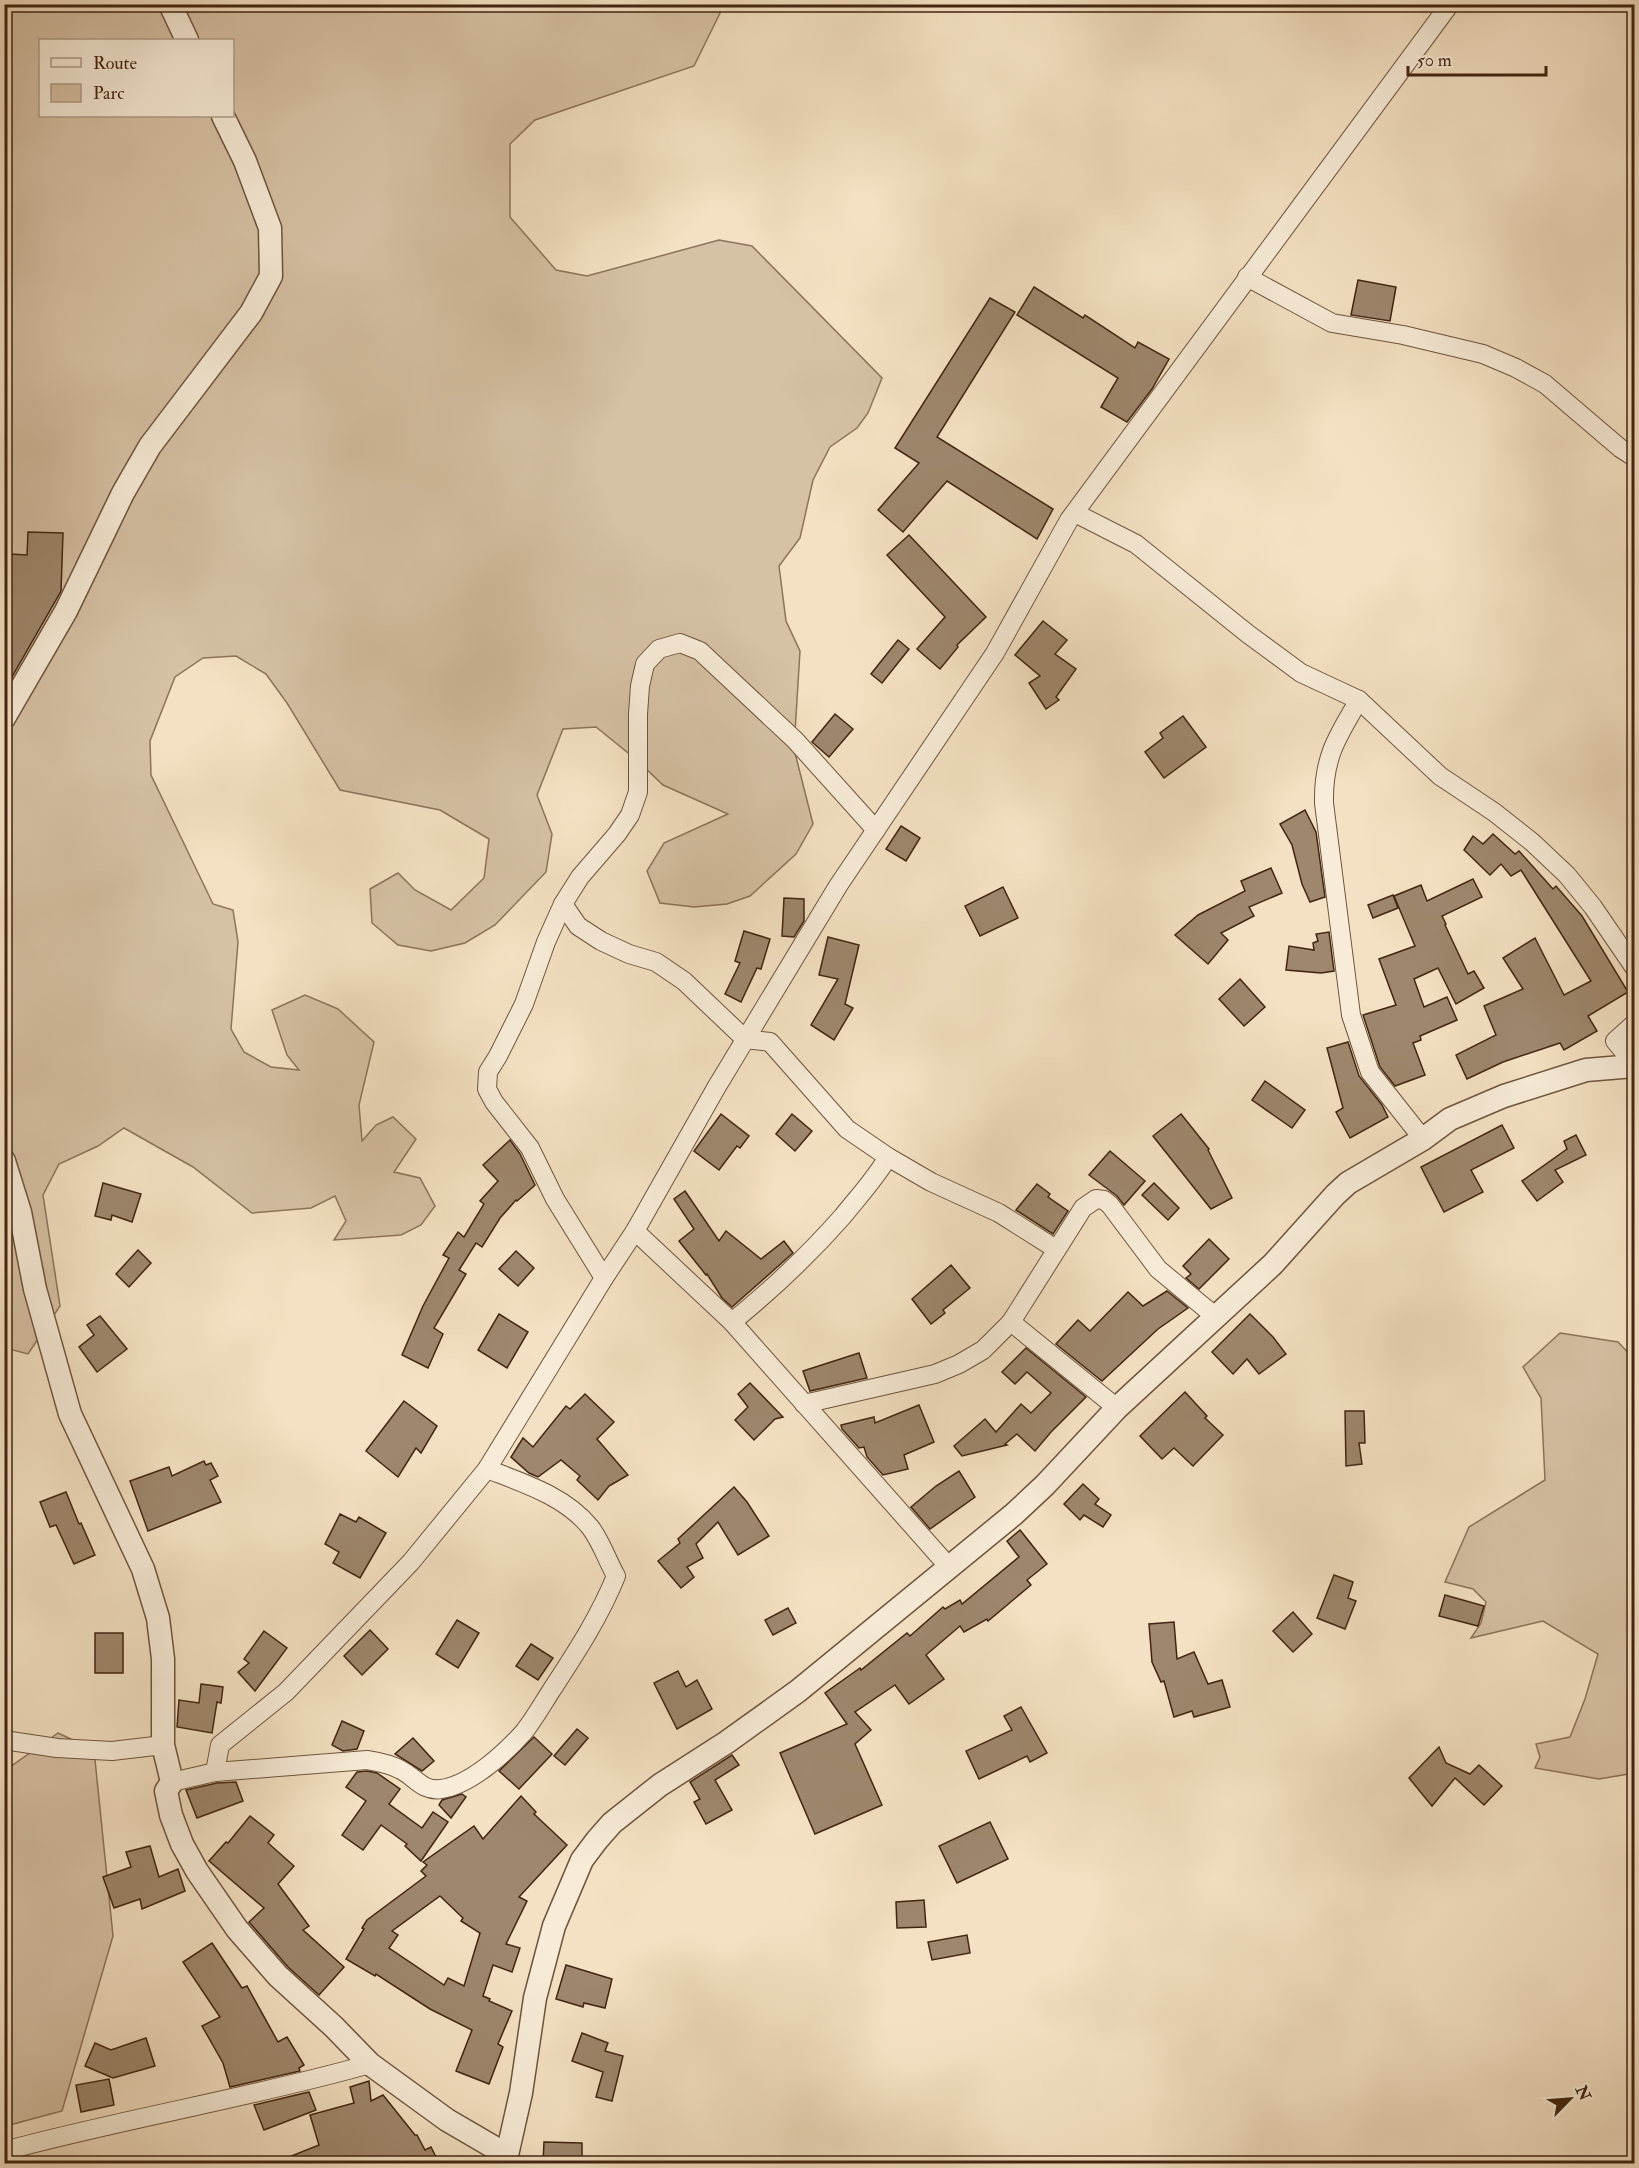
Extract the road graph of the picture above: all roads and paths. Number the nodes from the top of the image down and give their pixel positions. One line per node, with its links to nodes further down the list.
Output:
1 (170, 4): 3 (street)
2 (1450, 4): 5 (street)
3 (187, 39)
4 (223, 117): 9 (street)
5 (1247, 277): 6 (street); 7 (street)
6 (1635, 457)
7 (1075, 513): 8 (street); 10 (street)
8 (1359, 700): 12 (street); 16 (street)
9 (4, 718)
10 (876, 830): 11 (street); 14 (street)
11 (563, 904): 14 (street); 21 (street)
12 (1635, 968)
13 (1635, 1024): 15 (street)
14 (745, 1039): 17 (street); 19 (street)
15 (1635, 1065): 16 (street)
16 (1423, 1139): 22 (street)
17 (888, 1157): 20 (street); 23 (street)
18 (4, 1161): 30 (street)
19 (635, 1232): 21 (street); 23 (street)
20 (1056, 1249): 22 (street); 24 (street)
21 (604, 1278): 27 (street)
22 (1216, 1317): 26 (street)
23 (732, 1322): 25 (street)
24 (1011, 1322): 25 (street); 26 (street)
25 (804, 1404): 28 (street)
26 (1117, 1408): 28 (street)
27 (487, 1469): 31 (street); 31 (street)
28 (949, 1567): 35 (street)
29 (4, 1740): 30 (street)
30 (163, 1744): 32 (street)
31 (215, 1772): 32 (street)
32 (172, 1782): 33 (street)
33 (370, 2064): 34 (street); 35 (street)
34 (4, 2151)
35 (506, 2159)

